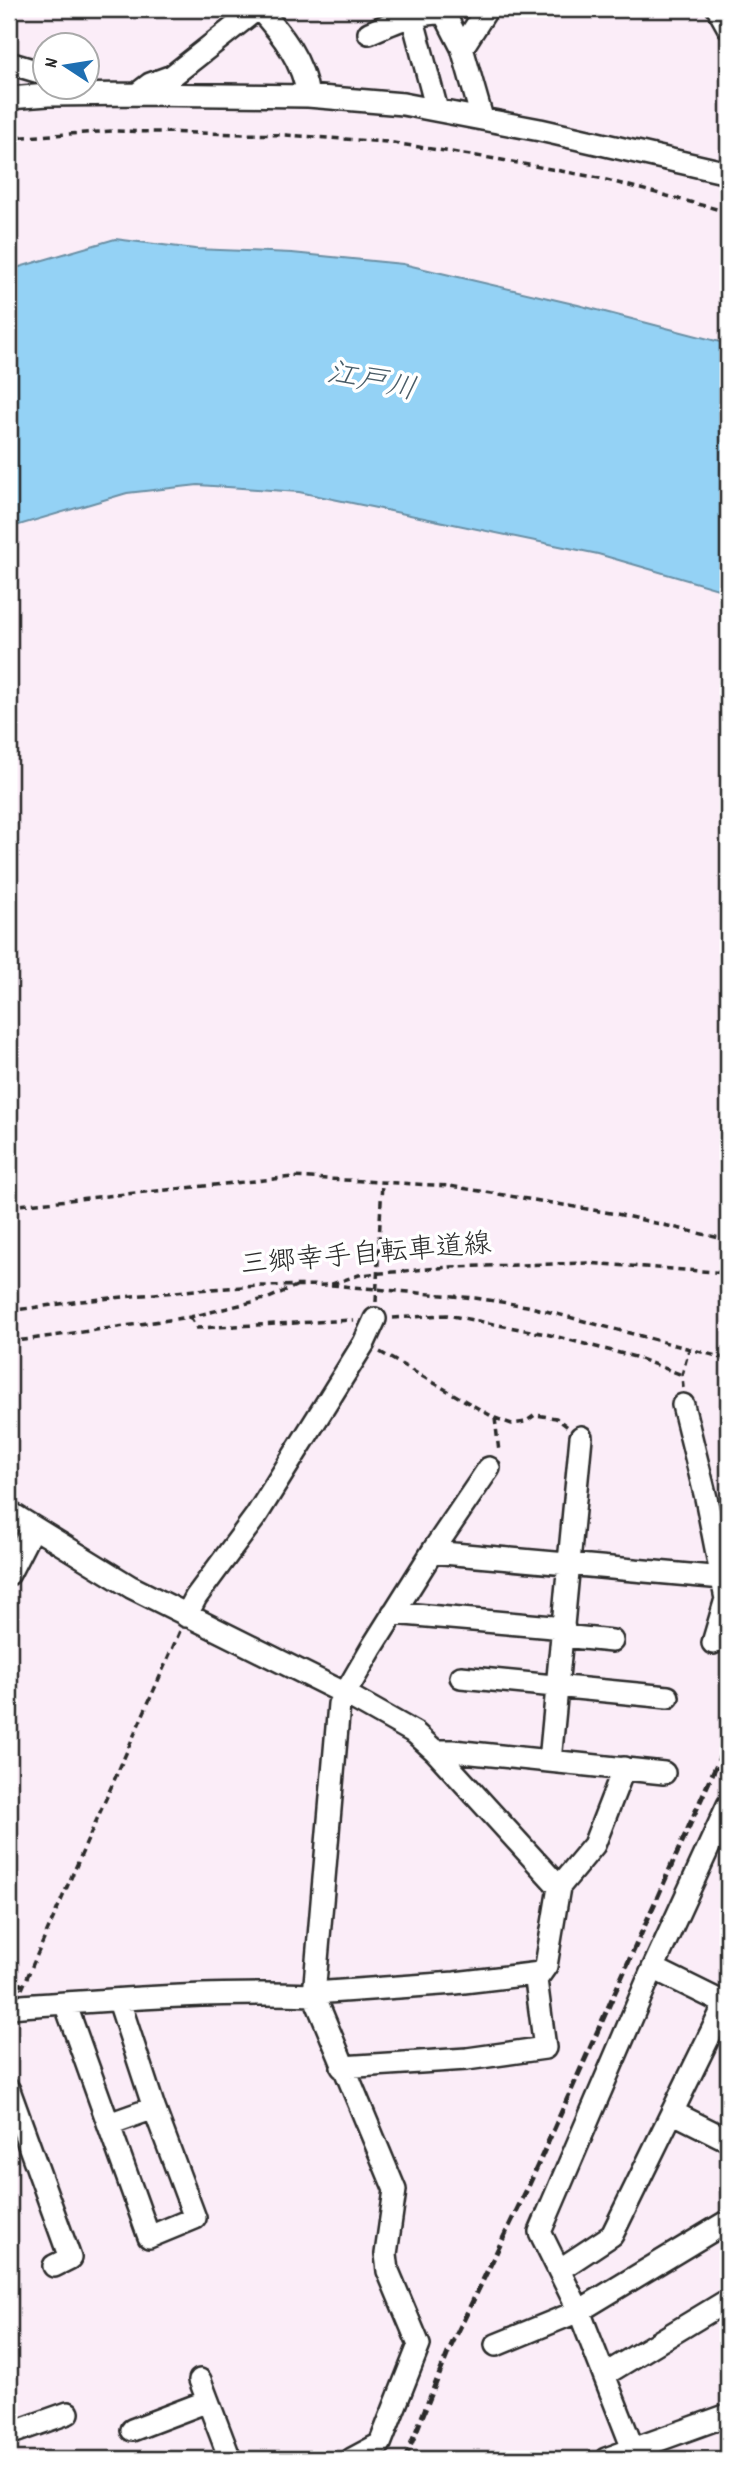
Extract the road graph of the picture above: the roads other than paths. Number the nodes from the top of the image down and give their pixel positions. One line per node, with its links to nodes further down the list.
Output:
1 (258, 9): 11 (street); 13 (street)
2 (487, 9): 7 (street)
3 (718, 9): 5 (street)
4 (412, 16): 6 (street); 7 (street); 15 (street)
5 (728, 27)
6 (369, 33)
7 (462, 47): 16 (street)
8 (9, 63): 9 (street)
9 (32, 70)
10 (102, 92): 11 (street)
11 (137, 94): 13 (street)
12 (32, 96): 14 (street)
13 (308, 96): 15 (street)
14 (9, 98)
15 (437, 110): 16 (street)
16 (482, 118): 17 (street)
17 (728, 173)
18 (375, 1319): 29 (street)
19 (683, 1405): 27 (street)
20 (581, 1437): 25 (street)
21 (489, 1468): 24 (street)
22 (9, 1512): 23 (street)
23 (33, 1527): 26 (street); 29 (street)
24 (432, 1552): 25 (street); 28 (street)
25 (568, 1563): 27 (street); 30 (street)
26 (9, 1574)
27 (723, 1578): 32 (street)
28 (393, 1613): 30 (street); 35 (street)
29 (186, 1616): 35 (street)
30 (564, 1632): 31 (street); 34 (street)
31 (612, 1641)
32 (713, 1643)
33 (461, 1677): 34 (street)
34 (559, 1685): 36 (street); 38 (street)
35 (344, 1693): 37 (street); 45 (street)
36 (668, 1697)
37 (435, 1751): 38 (street); 42 (street)
38 (550, 1761): 39 (street)
39 (624, 1768): 40 (street); 42 (street)
40 (664, 1773)
41 (728, 1805): 43 (street)
42 (559, 1887): 44 (street)
43 (653, 1968): 47 (street); 58 (street)
44 (540, 1973): 45 (street); 50 (street)
45 (314, 1994): 46 (street); 50 (street)
46 (119, 2001): 48 (street); 52 (street)
47 (727, 2001): 53 (street)
48 (65, 2003): 49 (street); 54 (street)
49 (12, 2007)
50 (342, 2067): 71 (street)
51 (9, 2090): 57 (street)
52 (154, 2108): 54 (street); 54 (street)
53 (672, 2112): 55 (street); 58 (street)
54 (109, 2124)
55 (728, 2140)
56 (728, 2221): 60 (street)
57 (54, 2266)
58 (559, 2270): 60 (street)
59 (728, 2300): 62 (street)
60 (579, 2311): 61 (street); 62 (street)
61 (496, 2345)
62 (604, 2375): 69 (street)
63 (200, 2380): 64 (street)
64 (208, 2401): 67 (street); 70 (street)
65 (68, 2413): 68 (street)
66 (726, 2423): 69 (street)
67 (132, 2430)
68 (9, 2434)
69 (633, 2449): 72 (street)
70 (230, 2459)
71 (352, 2459)
72 (610, 2459)

